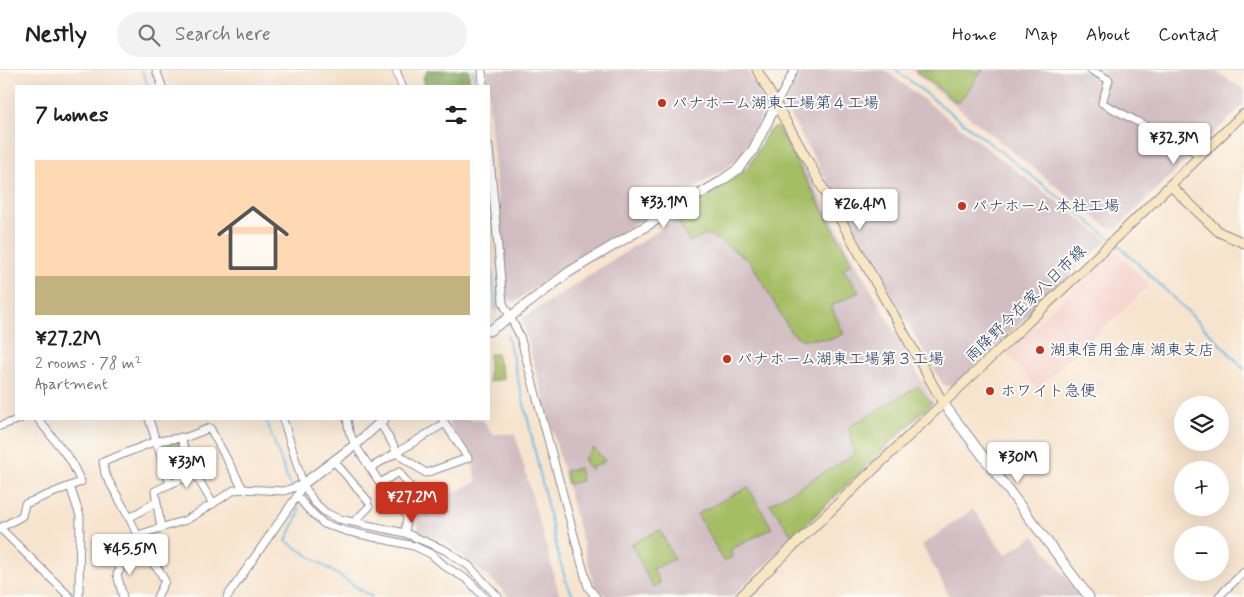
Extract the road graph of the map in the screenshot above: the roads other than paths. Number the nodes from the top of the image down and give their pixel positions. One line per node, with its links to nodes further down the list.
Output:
1 (156, 70): 7 (street)
2 (396, 70): 8 (street)
3 (482, 70): 9 (street)
4 (757, 70): 10 (main road)
5 (794, 70): 10 (street)
6 (1091, 70): 12 (street)
7 (162, 85)
8 (402, 85)
9 (483, 85)
10 (776, 105): 16 (street); 18 (main road)
11 (1244, 114): 12 (main road, 雨降野今在家八日市線)
12 (1201, 155): 14 (main road, 雨降野今在家八日市線)
13 (490, 158): 16 (street)
14 (1170, 185): 15 (main road); 18 (main road, 雨降野今在家八日市線)
15 (1244, 243)
16 (510, 317): 17 (street); 58 (street)
17 (490, 330)
18 (943, 403): 59 (main road, 雨降野今在家八日市線); 60 (street)
19 (17, 420): 26 (street)
20 (39, 420): 37 (street)
21 (149, 420): 28 (street)
22 (283, 420): 36 (street)
23 (347, 420): 29 (street)
24 (382, 421): 29 (street); 30 (street)
25 (443, 421): 30 (street); 30 (street)
26 (0, 426)
27 (181, 437): 28 (street); 33 (street); 38 (street)
28 (156, 441): 35 (street); 43 (street)
29 (355, 445): 31 (street); 32 (street)
30 (396, 452): 32 (street)
31 (334, 461): 36 (street); 44 (street)
32 (370, 468): 34 (street)
33 (195, 474): 35 (street); 42 (street)
34 (380, 483): 39 (street); 47 (street)
35 (170, 484): 41 (street)
36 (303, 484): 38 (street); 40 (street); 44 (street)
37 (70, 486): 45 (street); 52 (street)
38 (244, 489): 42 (street)
39 (414, 492)
40 (297, 496): 55 (street); 56 (street)
41 (156, 502): 43 (street); 46 (street)
42 (213, 504): 46 (street)
43 (129, 518): 48 (street)
44 (355, 522): 47 (street)
45 (0, 528): 51 (street)
46 (161, 528): 48 (street)
47 (405, 533): 57 (street)
48 (138, 535): 49 (street)
49 (143, 547): 53 (street); 54 (street)
50 (1244, 572): 61 (street)
51 (70, 597)
52 (80, 597)
53 (123, 597)
54 (157, 597)
55 (227, 597)
56 (484, 597)
57 (498, 597)
58 (596, 597)
59 (740, 597)
60 (1089, 597)
61 (1218, 597)

